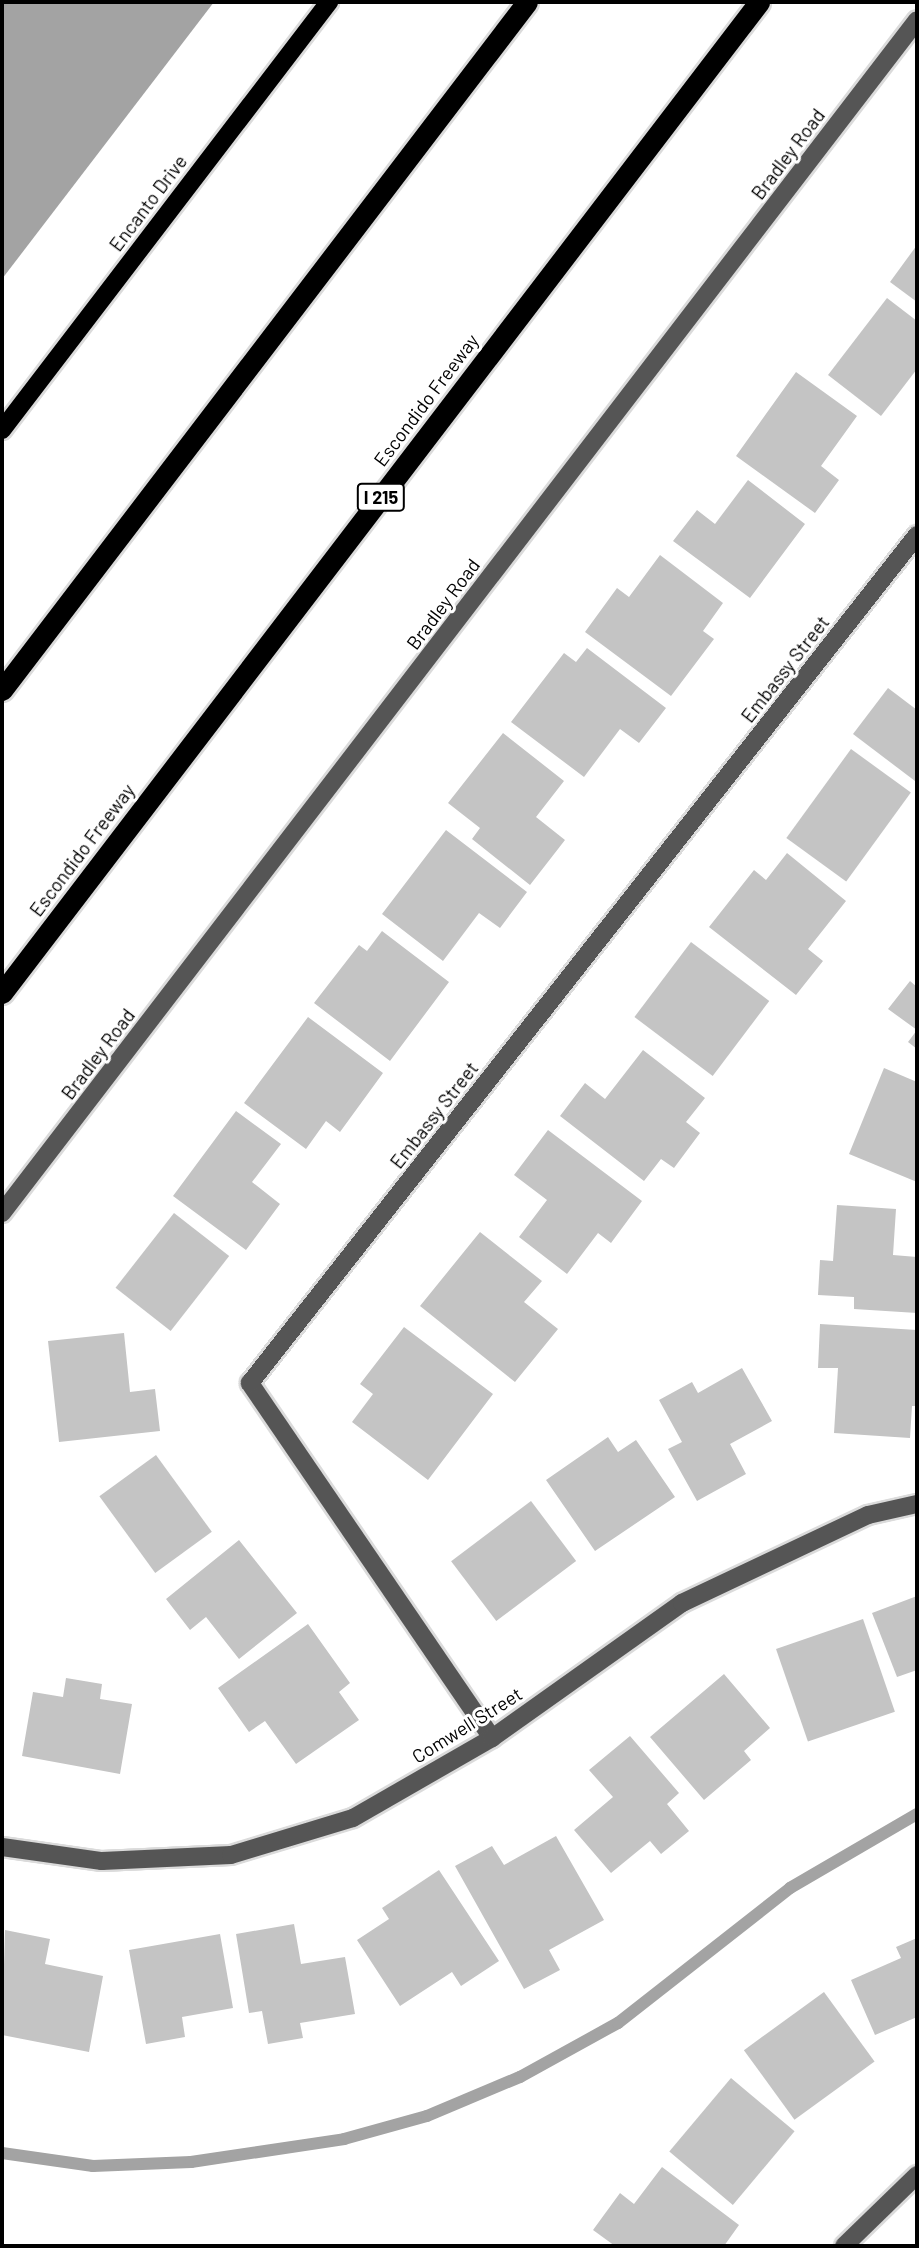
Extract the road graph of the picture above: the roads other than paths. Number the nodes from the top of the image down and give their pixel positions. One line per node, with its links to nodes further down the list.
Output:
1 (329, 2): 5 (main road, Encanto Drive)
2 (527, 2): 7 (highway)
3 (760, 2): 8 (highway, Escondido Freeway / I 215)
4 (917, 20): 9 (street, Bradley Road)
5 (2, 430)
6 (917, 535): 11 (street, Embassy Street)
7 (2, 690)
8 (2, 993)
9 (2, 1213)
10 (917, 1504): 11 (street, Comwell Street)
11 (492, 1738): 12 (street, Comwell Street)
12 (2, 1847)
13 (917, 2175): 14 (street)
14 (844, 2246)

